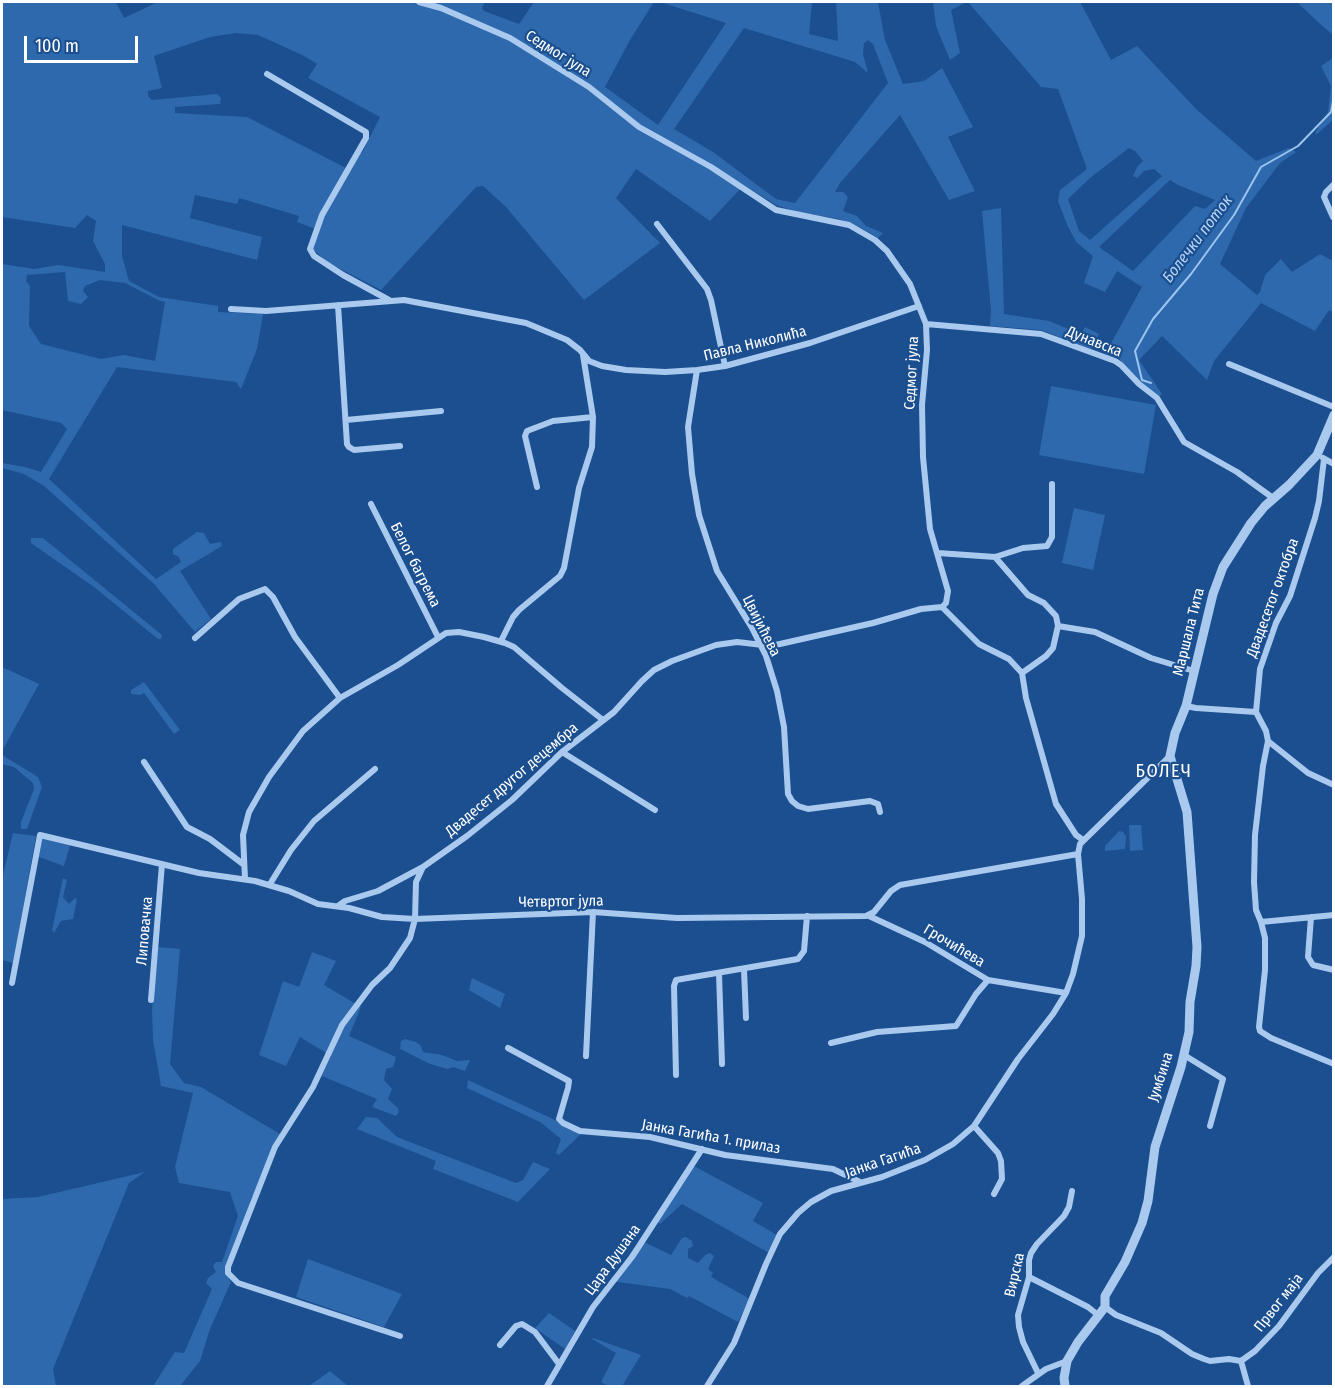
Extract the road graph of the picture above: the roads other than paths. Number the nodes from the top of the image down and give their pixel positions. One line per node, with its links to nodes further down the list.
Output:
1 (419, 2): 8 (street, Седмог јула)
2 (267, 74): 6 (street, Павла Николића)
3 (1334, 184): 4 (street)
4 (1333, 217)
5 (657, 224): 13 (street)
6 (390, 300): 7 (street, Павла Николића); 11 (street, Павла Николића)
7 (338, 305): 9 (street, Павла Николића); 19 (street)
8 (919, 306): 10 (street, Седмог јула); 13 (street, Павла Николића)
9 (231, 309)
10 (926, 324): 25 (street, Дунавска); 27 (street, Седмог јула)
11 (583, 355): 14 (street, Павла Николића); 18 (street)
12 (1229, 364): 15 (street)
13 (725, 366): 14 (street, Павла Николића)
14 (697, 370): 34 (street, Цвијићева)
15 (1334, 407)
16 (441, 411): 19 (street)
17 (1334, 415): 21 (street, Маршала Тита)
18 (593, 417): 24 (street); 33 (street)
19 (346, 420): 20 (street)
20 (400, 446)
21 (1321, 457): 22 (street); 25 (street, Маршала Тита); 39 (street, Двадесетог октобра)
22 (1334, 464)
23 (1052, 484): 28 (street)
24 (537, 487)
25 (1273, 498): 35 (street, Маршала Тита)
26 (371, 504): 31 (street, Белог багрема)
27 (938, 553): 28 (street); 29 (street, Седмог јула)
28 (995, 557): 30 (street)
29 (942, 607): 34 (street, Двадесет другог децембра); 36 (street)
30 (1058, 626): 35 (street); 36 (street)
31 (438, 637): 33 (street); 37 (street)
32 (195, 638): 37 (street)
33 (501, 642): 40 (street)
34 (762, 646): 40 (street, Двадесет другог децембра); 48 (street, Цвијићева)
35 (1194, 671): 38 (street, Маршала Тита)
36 (1022, 673): 49 (street)
37 (340, 698): 52 (street)
38 (1186, 706): 39 (street); 43 (street, Маршала Тита)
39 (1256, 711): 41 (street, Двадесетог октобра)
40 (603, 720): 42 (street, Двадесет другог децембра)
41 (1268, 741): 46 (street, Двадесетог октобра); 63 (street)
42 (562, 752): 47 (street); 53 (street, Двадесет другог децембра)
43 (1170, 756): 49 (street); 74 (street, Јумбина)
44 (144, 762): 52 (street)
45 (375, 768): 55 (street)
46 (1334, 785)
47 (656, 810)
48 (880, 812)
49 (1083, 840): 50 (street)
50 (1078, 854): 60 (street); 69 (street, Јанка Гагића)
51 (162, 864): 54 (street, Четвртог јула); 68 (street, Четвртог јула); 70 (street, Липовачка)
52 (243, 864): 54 (street)
53 (423, 867): 56 (street, Двадесет другог децембра); 62 (street)
54 (244, 879): 55 (street, Четвртог јула)
55 (270, 884): 56 (street, Четвртог јула)
56 (338, 906): 62 (street, Четвртог јула)
57 (593, 912): 59 (street, Четвртог јула); 62 (street, Четвртог јула); 75 (street)
58 (1334, 915): 61 (street)
59 (807, 916): 60 (street, Четвртог јула); 64 (street)
60 (869, 916): 67 (street, Грочићева)
61 (1311, 917): 63 (street); 65 (street)
62 (415, 919): 89 (street)
63 (1261, 922): 77 (street)
64 (744, 969): 66 (street); 71 (street)
65 (1334, 970)
66 (719, 973): 76 (street); 78 (street)
67 (988, 980): 69 (street, Грочићева); 72 (street)
68 (12, 983)
69 (1066, 993): 79 (street, Јанка Гагића)
70 (151, 1000)
71 (746, 1018)
72 (831, 1043)
73 (508, 1048): 81 (street, Јанка Гагића 1. прилаз)
74 (1184, 1055): 80 (street); 87 (street, Јумбина)
75 (586, 1056)
76 (722, 1064)
77 (1334, 1064)
78 (676, 1075)
79 (974, 1126): 82 (street, Јанка Гагића); 84 (street)
80 (1210, 1126)
81 (702, 1149): 82 (street, Јанка Гагића 1. прилаз); 93 (street, Цара Душана)
82 (860, 1182): 96 (street, Јанка Гагића)
83 (1072, 1191): 86 (street, Вирска)
84 (994, 1194)
85 (1334, 1257): 92 (street, Првог маја)
86 (1029, 1277): 88 (street); 94 (street, Вирска)
87 (1105, 1307): 88 (street, Јумбина); 92 (street)
88 (1098, 1315): 91 (street, Јумбина)
89 (399, 1336)
90 (500, 1345): 93 (street)
91 (1067, 1361): 94 (street); 98 (street, Јумбина)
92 (1241, 1361): 99 (street)
93 (559, 1364): 95 (street, Цара Душана)
94 (1038, 1373): 97 (street)
95 (547, 1386)
96 (707, 1386)
97 (1022, 1386)
98 (1065, 1386)
99 (1248, 1386)

